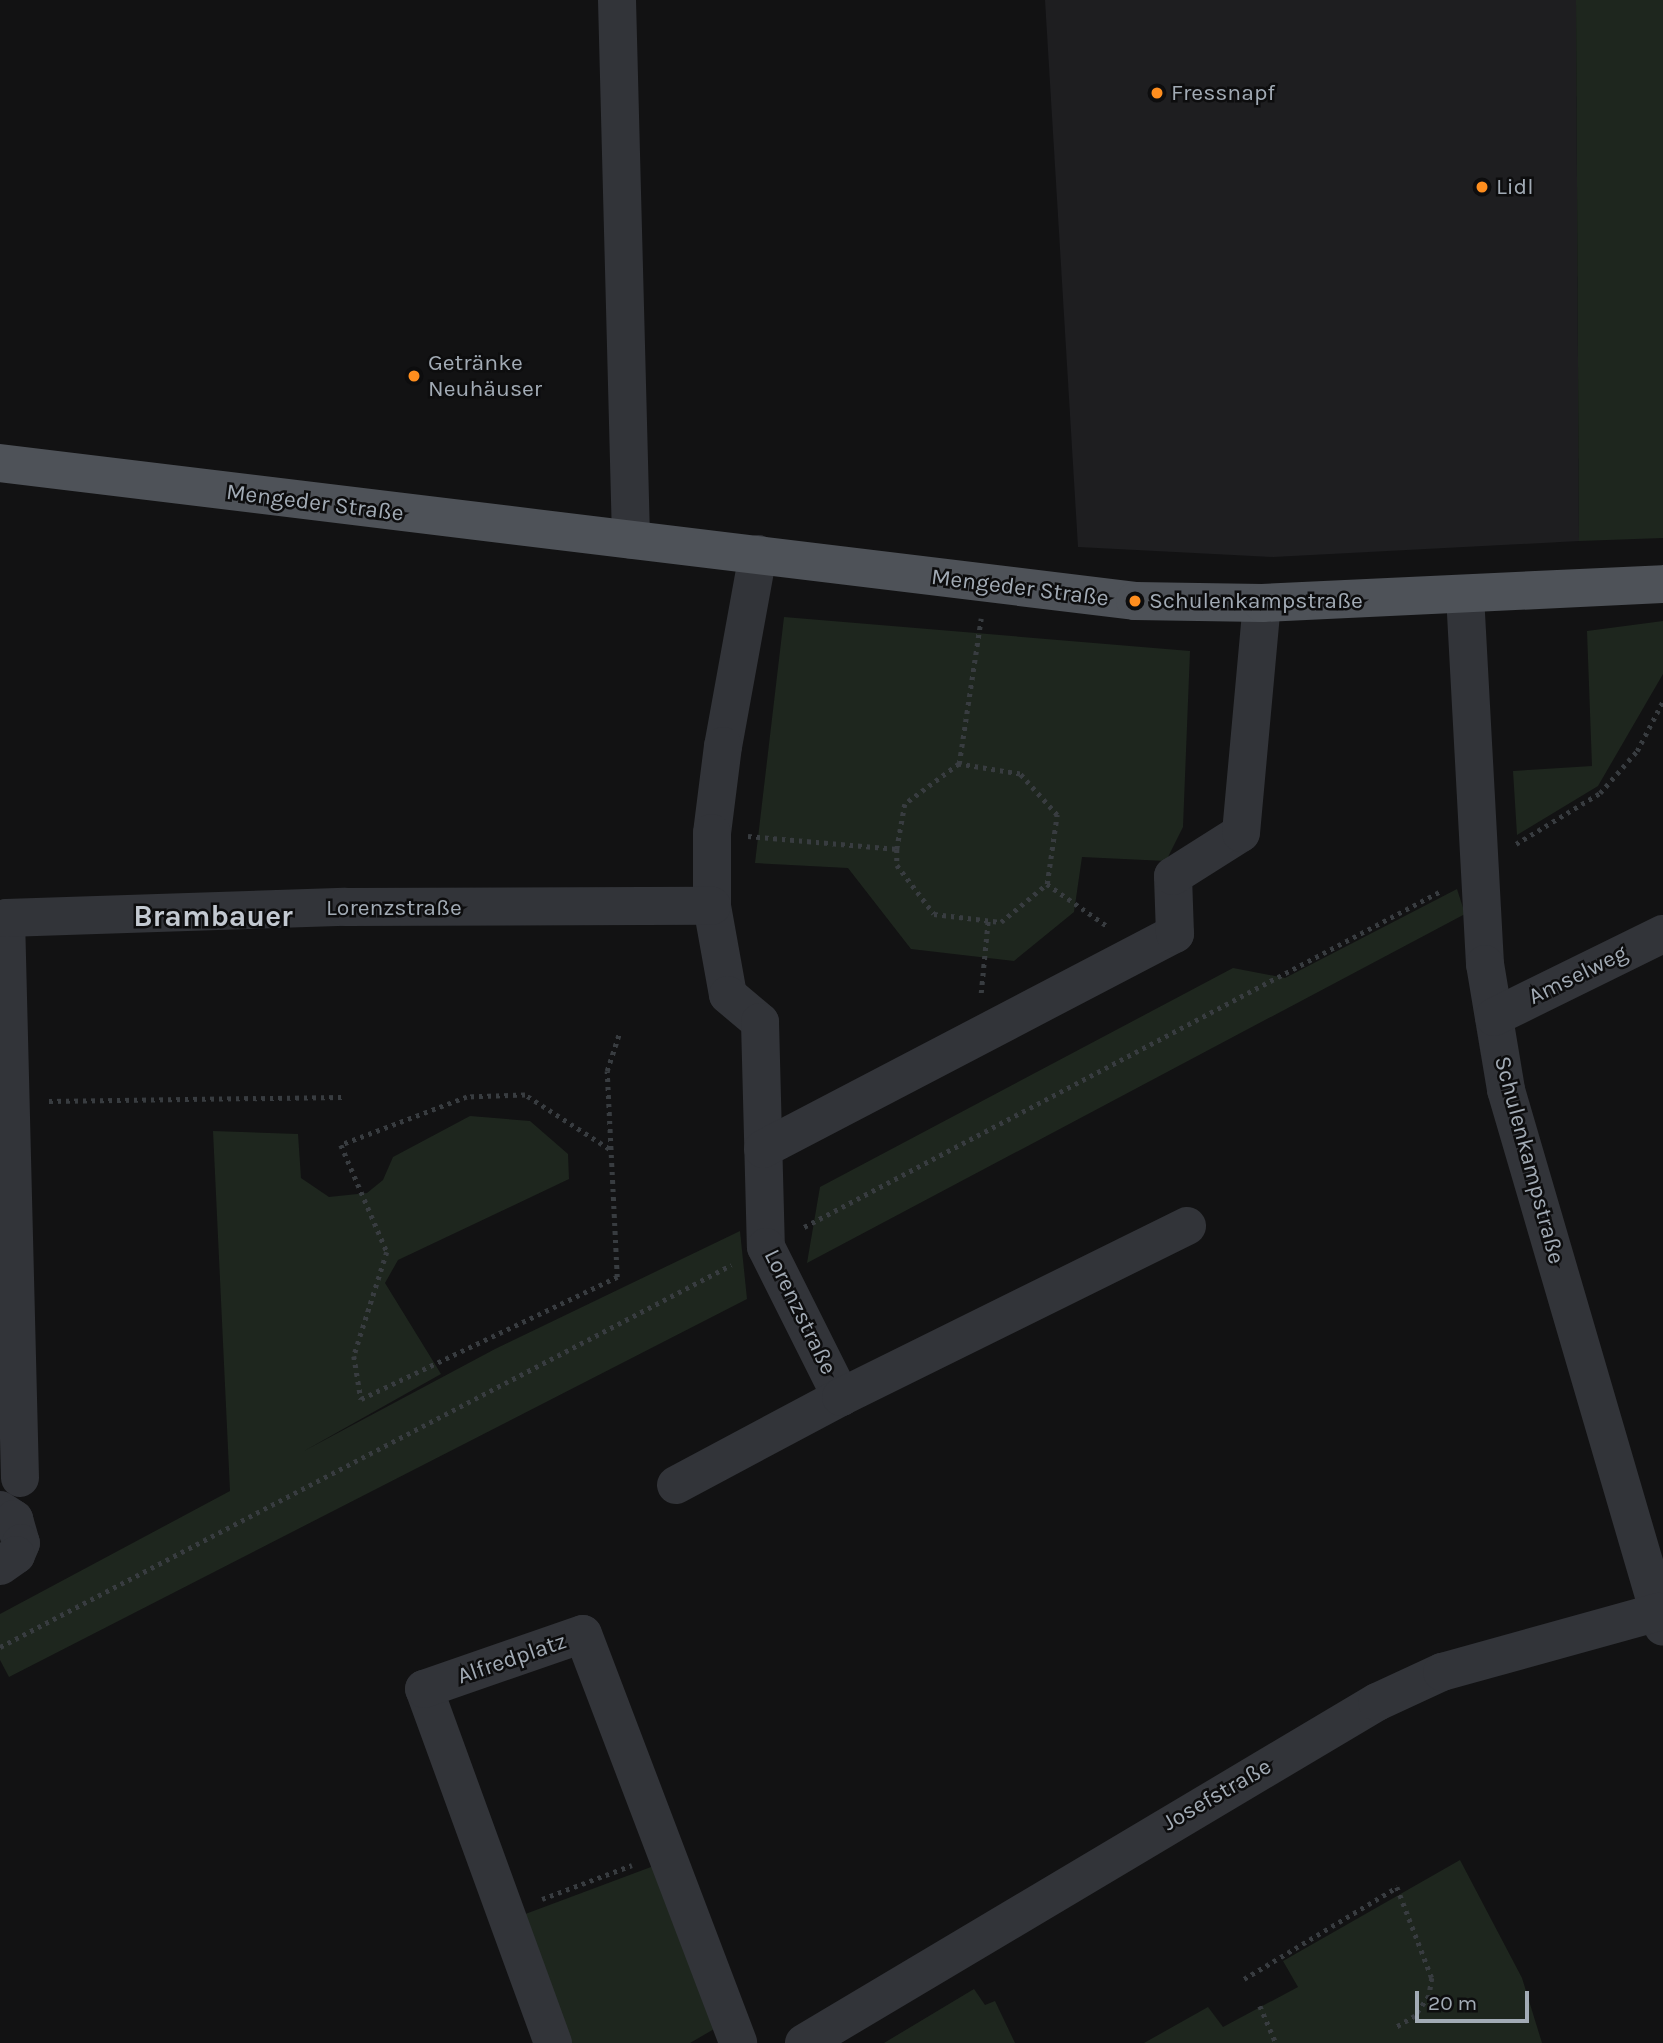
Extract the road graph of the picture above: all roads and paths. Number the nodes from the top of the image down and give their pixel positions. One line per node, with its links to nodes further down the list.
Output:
1 (617, 0): 3 (street)
2 (0, 463): 3 (main road, Mengeder Straße)
3 (631, 540): 4 (main road, Mengeder Straße)
4 (758, 554): 5 (main road, Mengeder Straße); 11 (street, Lorenzstraße)
5 (986, 584): 8 (main road, Mengeder Straße); 10 (path)
6 (1663, 584): 7 (main road, Mengeder Straße)
7 (1465, 595): 8 (main road, Mengeder Straße); 13 (street, Schulenkampstraße)
8 (1262, 603): 18 (street)
9 (1663, 701): 13 (path)
10 (959, 764): 12 (path); 14 (path)
11 (712, 833): 12 (path); 15 (street, Lorenzstraße)
12 (897, 849): 16 (path)
13 (1479, 868): 19 (street, Schulenkampstraße)
14 (1048, 884): 16 (path); 18 (path)
15 (712, 906): 23 (street, Lorenzstraße); 25 (street, Lorenzstraße)
16 (988, 920): 21 (path)
17 (1663, 934): 19 (street, Amselweg)
18 (1144, 952): 21 (street)
19 (1494, 1017): 32 (street, Schulenkampstraße)
20 (620, 1031): 24 (path)
21 (977, 1040): 25 (street)
22 (342, 1097): 23 (path)
23 (12, 1101): 28 (street, Lorenzstraße)
24 (609, 1149): 24 (path)
25 (764, 1149): 27 (street, Lorenzstraße)
26 (1187, 1226): 27 (street, Lorenzstraße)
27 (841, 1397): 29 (street, Lorenzstraße)
28 (20, 1478)
29 (676, 1485)
30 (0, 1510): 31 (street)
31 (0, 1566)
32 (1661, 1620): 40 (street, Josefstraße)
33 (666, 1853): 34 (path); 34 (street, Alfredplatz); 39 (street, Alfredplatz)
34 (505, 1912): 38 (street, Alfredplatz)
35 (1244, 1979): 37 (path)
36 (1261, 2006): 41 (path)
37 (1395, 2028)
38 (553, 2043)
39 (738, 2043)
40 (804, 2043)
41 (1276, 2043)

